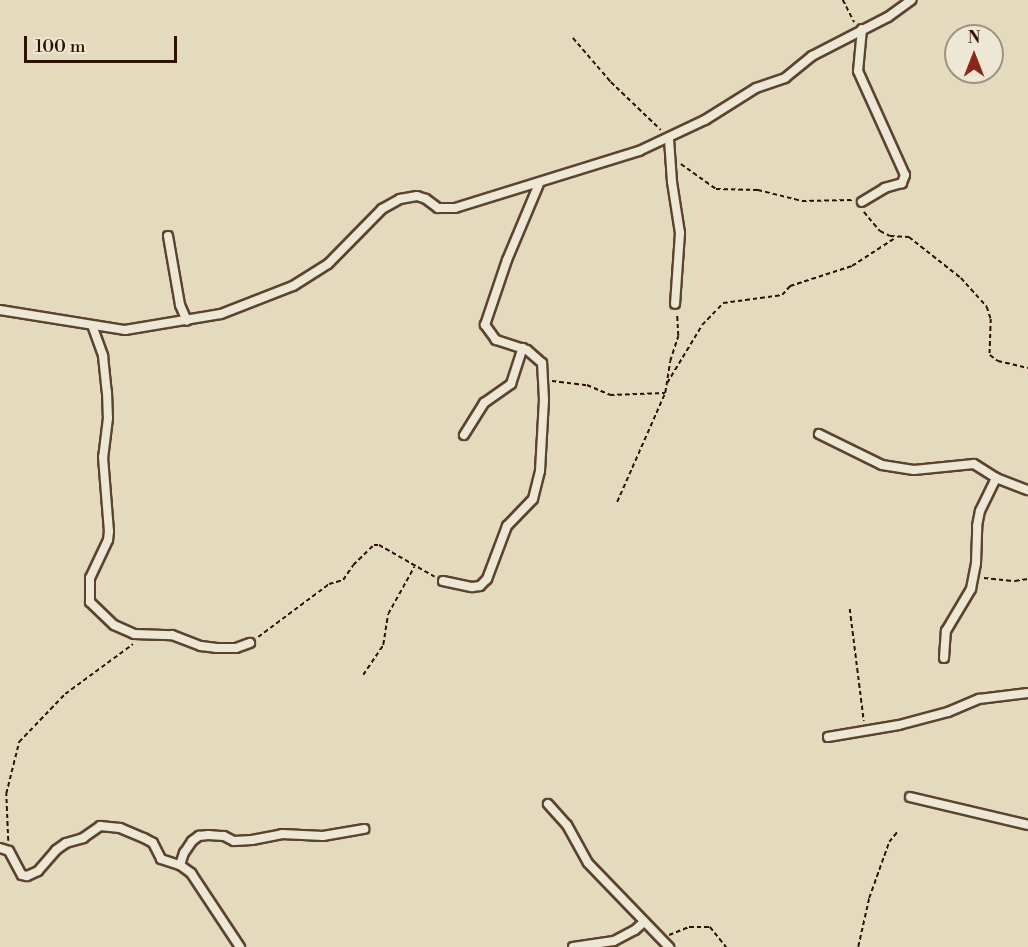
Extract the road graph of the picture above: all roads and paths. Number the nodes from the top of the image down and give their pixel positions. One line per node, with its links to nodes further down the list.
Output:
1 (843, 0): 3 (path)
2 (911, 0): 3 (street)
3 (860, 30): 5 (street); 8 (street)
4 (573, 38): 5 (path)
5 (670, 139): 6 (street); 7 (street)
6 (669, 150): 8 (path); 11 (street)
7 (539, 184): 13 (street); 15 (street)
8 (862, 202): 10 (path)
9 (168, 236): 13 (street)
10 (896, 237): 16 (path); 18 (path)
11 (675, 304): 18 (path)
12 (0, 310): 14 (street)
13 (187, 321): 14 (street)
14 (92, 325): 30 (street)
15 (523, 348): 17 (street); 21 (street)
16 (1028, 368)
17 (543, 376): 19 (path); 28 (street)
18 (667, 382): 19 (path)
19 (665, 393): 24 (path)
20 (819, 434): 22 (street)
21 (464, 435)
22 (996, 478): 23 (street); 26 (street)
23 (1028, 490)
24 (617, 502)
25 (414, 567): 28 (path); 31 (path); 33 (path)
26 (975, 575): 27 (path); 32 (street)
27 (1028, 579)
28 (443, 581)
29 (850, 609): 35 (path)
30 (147, 636): 31 (street); 42 (path)
31 (250, 643)
32 (944, 658)
33 (363, 675)
34 (1028, 693): 35 (street)
35 (866, 730): 36 (street)
36 (828, 737)
37 (910, 797): 39 (street)
38 (548, 804): 44 (street)
39 (1028, 825)
40 (364, 829): 43 (street)
41 (897, 832): 50 (path)
42 (4, 850): 43 (street)
43 (180, 865): 46 (street)
44 (644, 922): 45 (street); 47 (street)
45 (660, 938): 48 (street); 49 (path)
46 (240, 947)
47 (573, 947)
48 (669, 947)
49 (726, 947)
50 (858, 947)

